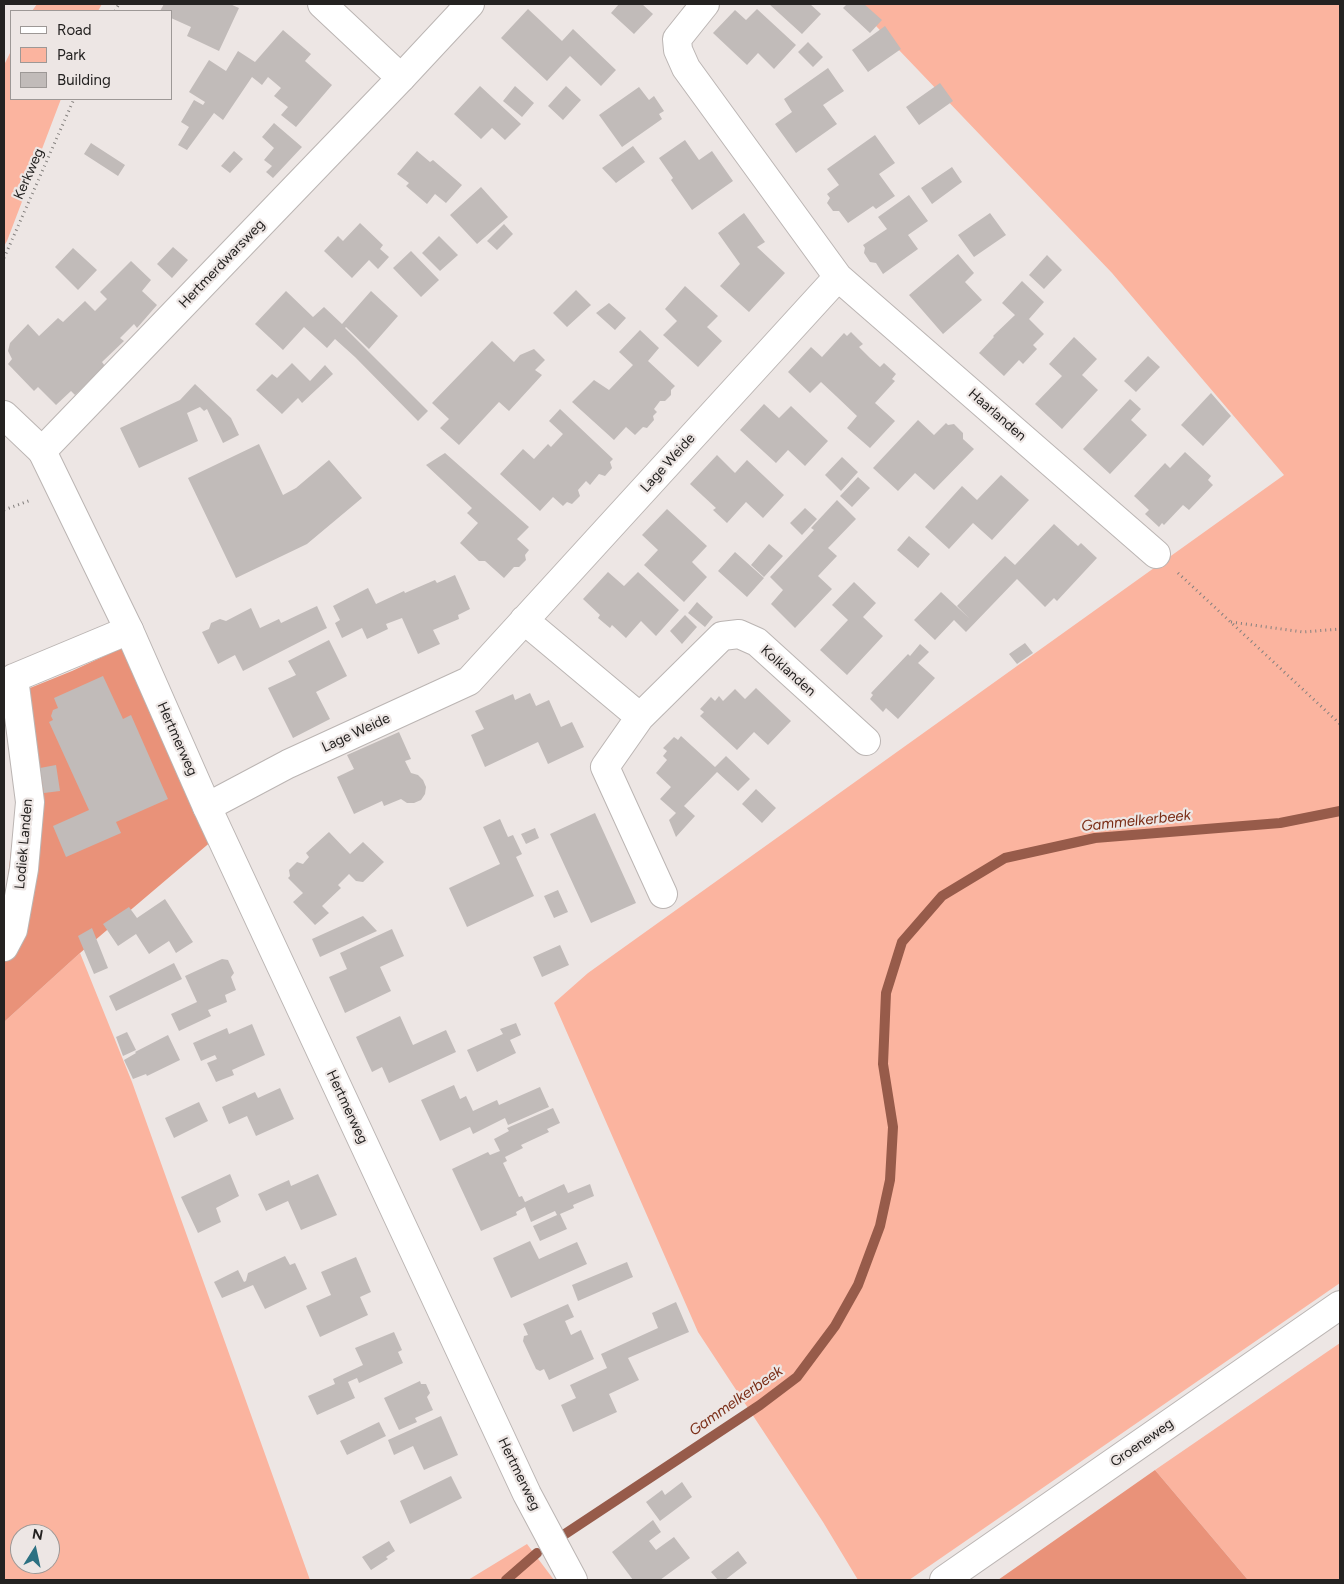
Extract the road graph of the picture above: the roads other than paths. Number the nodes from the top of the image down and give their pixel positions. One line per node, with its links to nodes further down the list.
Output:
1 (322, 4): 4 (street)
2 (470, 4): 4 (street, Hertmerdwarsweg)
3 (705, 4): 5 (street)
4 (401, 78): 7 (street, Hertmerdwarsweg)
5 (838, 277): 8 (street, Haarlanden); 9 (street, Lage Weide)
6 (4, 415): 7 (street, Hertmerweg)
7 (42, 451): 10 (street, Hertmerweg)
8 (1156, 554)
9 (524, 620): 12 (street); 14 (street, Lage Weide)
10 (129, 630): 11 (street); 14 (street, Hertmerweg)
11 (9, 674): 16 (street, Lodiek Landen)
12 (640, 717): 13 (street, Kolklanden); 15 (street, Kolklanden)
13 (866, 741)
14 (207, 806): 18 (street, Hertmerweg)
15 (662, 894)
16 (4, 947)
17 (1340, 1305): 19 (street, Groeneweg)
18 (573, 1580)
19 (944, 1580)

